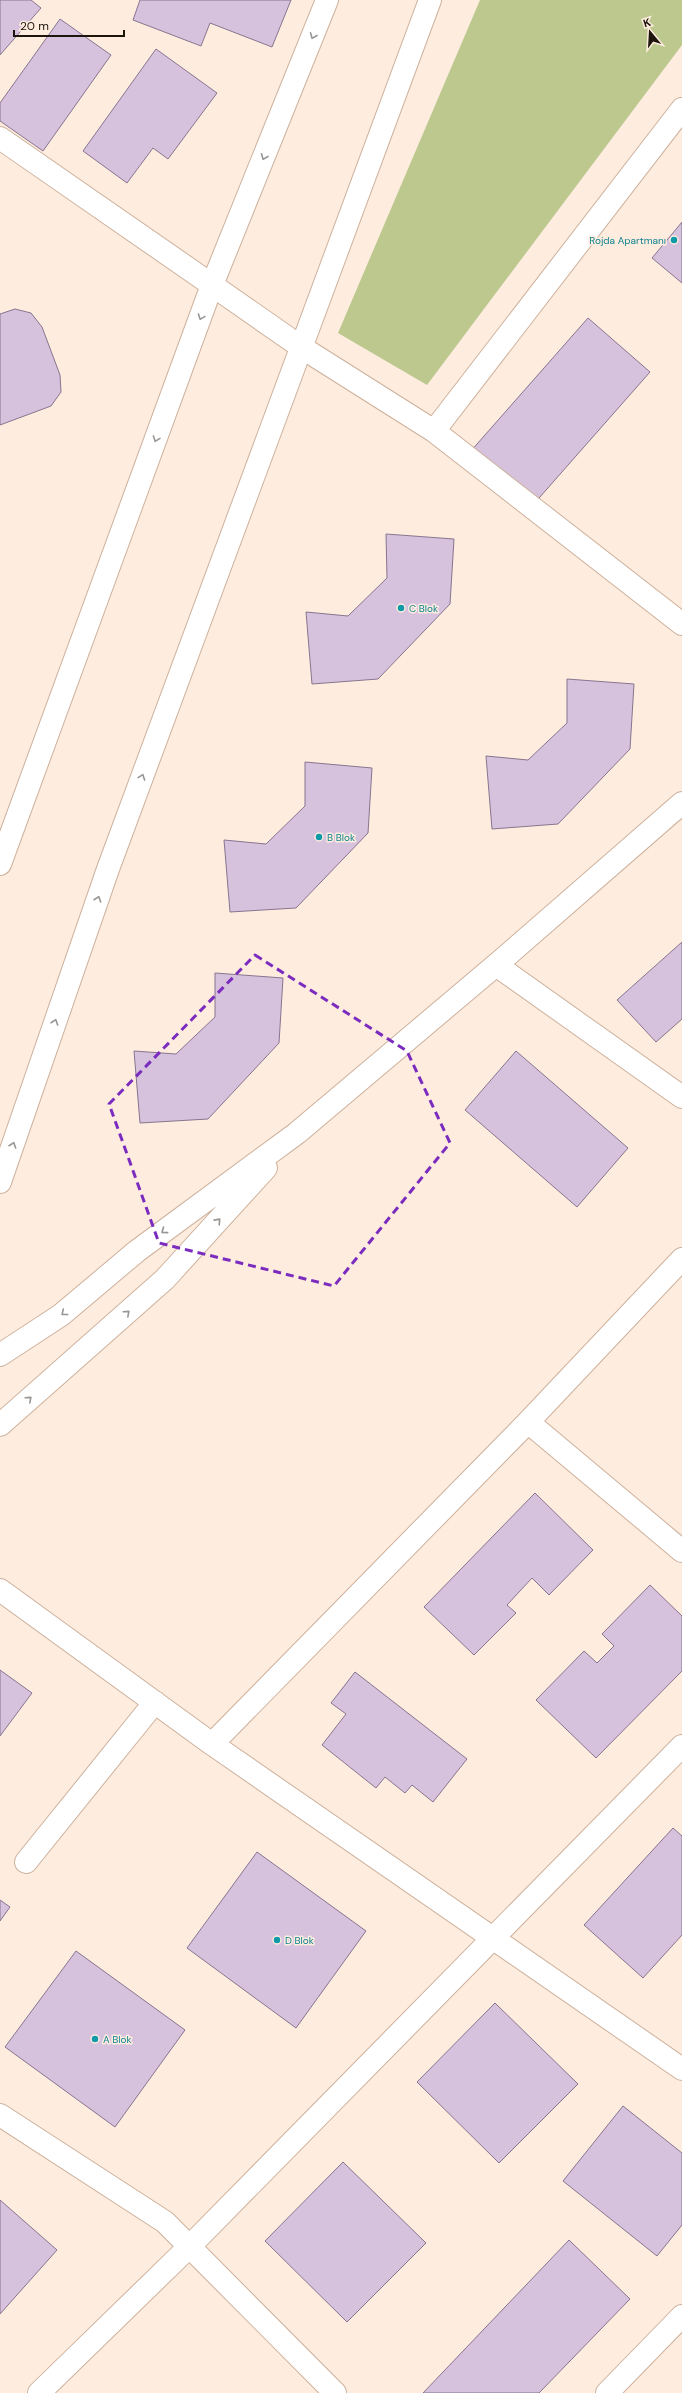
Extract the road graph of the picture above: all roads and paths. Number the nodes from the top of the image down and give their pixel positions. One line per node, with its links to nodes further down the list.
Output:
1 (327, 0): 5 (street, one-way to 5)
2 (430, 0): 6 (street)
3 (682, 109): 7 (street)
4 (0, 138): 5 (street)
5 (212, 286): 6 (street); 10 (street, one-way to 10)
6 (301, 347): 7 (street); 14 (street, one-way to 6)
7 (434, 431): 8 (street)
8 (682, 624)
9 (682, 802): 11 (street)
10 (1, 855)
11 (496, 965): 12 (street); 13 (street)
12 (682, 1097)
13 (297, 1133): 16 (street, one-way to 16); 18 (street, one-way to 13)
14 (0, 1182)
15 (682, 1259): 17 (street)
16 (0, 1355)
17 (528, 1422): 19 (street); 22 (street)
18 (0, 1425)
19 (682, 1551)
20 (0, 1590): 21 (street)
21 (155, 1702): 22 (street); 24 (street)
22 (212, 1744): 25 (street)
23 (682, 1746): 25 (street)
24 (26, 1862)
25 (493, 1940): 26 (street); 28 (street)
26 (682, 2069)
27 (0, 2115): 28 (street)
28 (190, 2246): 30 (street); 31 (street)
29 (682, 2316): 32 (street)
30 (39, 2393)
31 (335, 2393)
32 (607, 2393)

